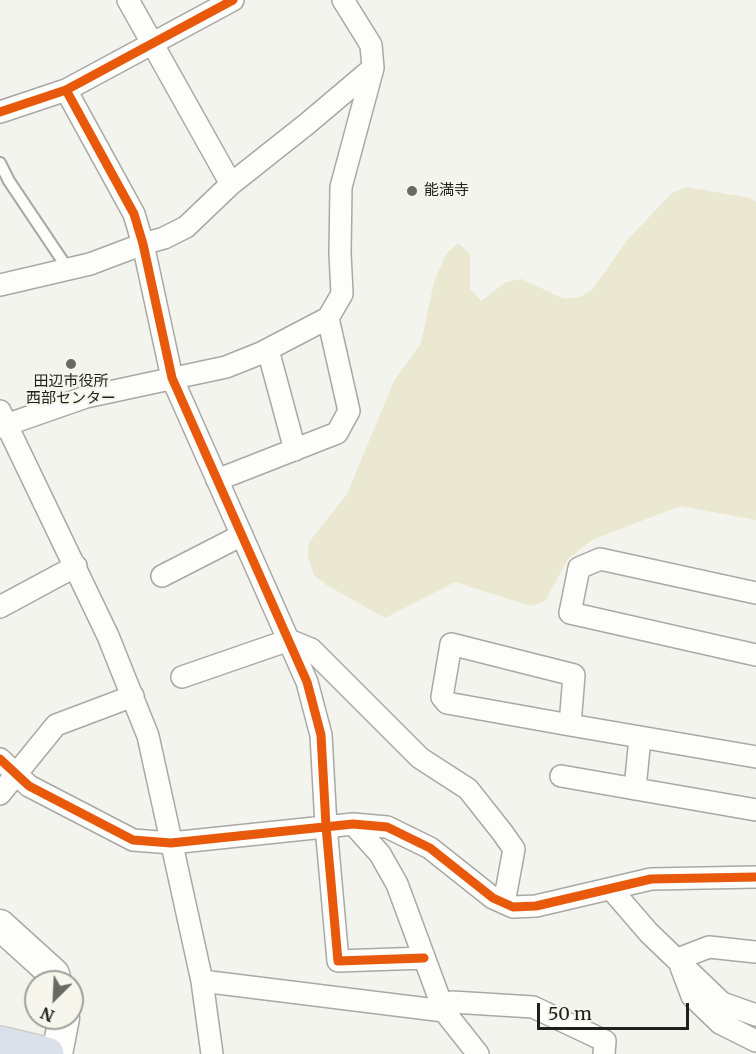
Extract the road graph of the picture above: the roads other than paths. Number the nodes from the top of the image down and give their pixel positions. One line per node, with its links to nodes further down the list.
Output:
1 (128, 0): 4 (street)
2 (233, 0): 4 (street)
3 (343, 0): 5 (street)
4 (153, 43): 6 (street); 9 (street)
5 (373, 68): 9 (street); 13 (street)
6 (66, 90): 7 (street); 10 (street)
7 (0, 112)
8 (0, 163): 11 (lane)
9 (231, 184): 10 (street)
10 (143, 244): 11 (street); 15 (street)
11 (68, 269): 12 (street)
12 (0, 285)
13 (327, 318): 14 (street); 17 (street)
14 (268, 350): 15 (street); 17 (street)
15 (172, 378): 16 (street); 18 (street)
16 (2, 421): 20 (street)
17 (295, 450): 18 (street)
18 (217, 480): 19 (street)
19 (242, 536): 21 (street); 24 (street)
20 (76, 566): 23 (street); 27 (street)
21 (162, 576)
22 (756, 593): 25 (street)
23 (0, 607)
24 (289, 640): 26 (street); 37 (street); 41 (street)
25 (756, 655)
26 (182, 677)
27 (133, 696): 31 (street); 38 (street)
28 (570, 725): 28 (street); 29 (street)
29 (640, 737): 30 (street); 33 (street)
30 (756, 757)
31 (8, 766): 34 (street); 38 (street)
32 (561, 776): 33 (street)
33 (635, 789): 35 (street)
34 (0, 794)
35 (756, 810)
36 (353, 824): 37 (street); 41 (street); 44 (street)
37 (326, 826): 38 (street); 44 (street)
38 (171, 843): 47 (street)
39 (756, 877): 40 (street)
40 (611, 889): 41 (street); 45 (street)
41 (504, 903)
42 (0, 925): 46 (main road)
43 (756, 952): 45 (street)
44 (424, 958): 48 (street)
45 (678, 959): 49 (street); 51 (street)
46 (50, 970)
47 (202, 981): 48 (street); 55 (street)
48 (444, 1011): 56 (street); 57 (street)
49 (756, 1015)
50 (62, 1030): 54 (main road)
51 (756, 1041)
52 (0, 1042): 53 (highway)
53 (47, 1054)
54 (57, 1054)
55 (212, 1054)
56 (478, 1054)
57 (604, 1054)

